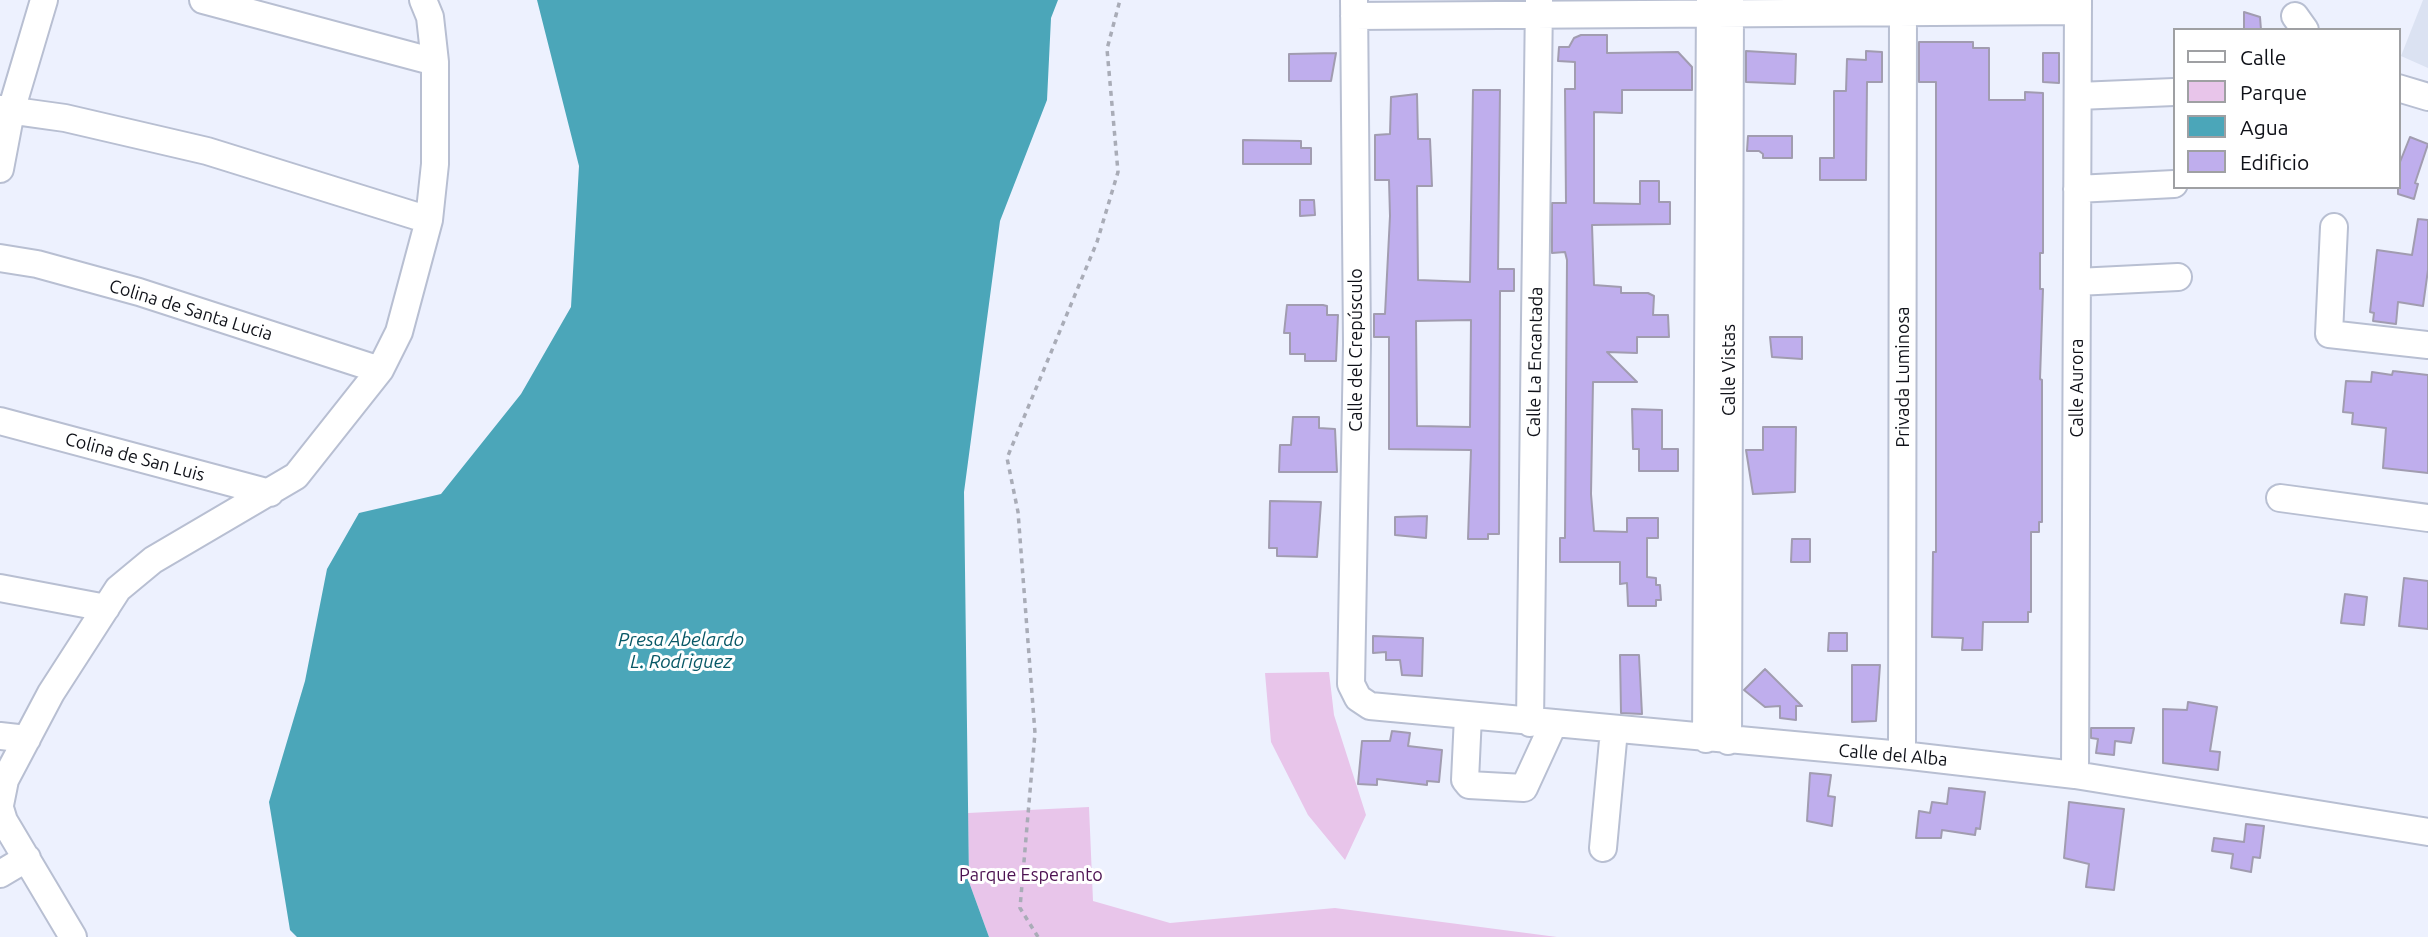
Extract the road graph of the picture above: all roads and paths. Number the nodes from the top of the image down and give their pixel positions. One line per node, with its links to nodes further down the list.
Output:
1 (44, 0): 15 (street)
2 (203, 0): 10 (street)
3 (423, 0): 10 (street)
4 (1121, 0): 47 (path)
5 (2078, 5): 7 (street); 13 (street, Calle Aurora)
6 (1720, 6): 7 (street); 9 (street); 38 (street, Calle Vistas)
7 (1903, 6): 39 (street, Privada Luminosa)
8 (1354, 8): 9 (street); 32 (street, Calle del Crepúsculo)
9 (1539, 8): 34 (street, Calle La Encantada)
10 (435, 62): 19 (street)
11 (2400, 89): 14 (street)
12 (2172, 92): 13 (street)
13 (2078, 96): 18 (street, Calle Aurora)
14 (2428, 97)
15 (6, 110): 16 (street); 19 (street)
16 (0, 169)
17 (2172, 184): 18 (street)
18 (2077, 189): 23 (street, Calle Aurora)
19 (429, 220): 25 (street)
20 (2334, 227): 24 (street)
21 (0, 258): 25 (street, Colina de Santa Lucia)
22 (2178, 277): 23 (street)
23 (2077, 282): 40 (street, Calle Aurora)
24 (2428, 345)
25 (380, 370): 27 (street)
26 (0, 421): 27 (street, Colina de San Luis)
27 (270, 493): 31 (street)
28 (2280, 498): 29 (street)
29 (2428, 518)
30 (0, 588): 31 (street)
31 (106, 608): 37 (street)
32 (1358, 698): 33 (street, Calle del Alba)
33 (1468, 716): 34 (street, Calle del Alba); 34 (street)
34 (1542, 724): 35 (street, Calle del Alba)
35 (1614, 730): 38 (street, Calle del Alba); 43 (street)
36 (0, 736): 37 (street)
37 (27, 739): 41 (street)
38 (1717, 740): 39 (street, Calle del Alba)
39 (1902, 755): 40 (street, Calle del Alba)
40 (2075, 775): 42 (street, Calle del Alba)
41 (0, 807): 44 (street)
42 (2428, 832)
43 (1603, 848)
44 (27, 858): 45 (street); 46 (street)
45 (0, 874)
46 (73, 937)
47 (1038, 937)

